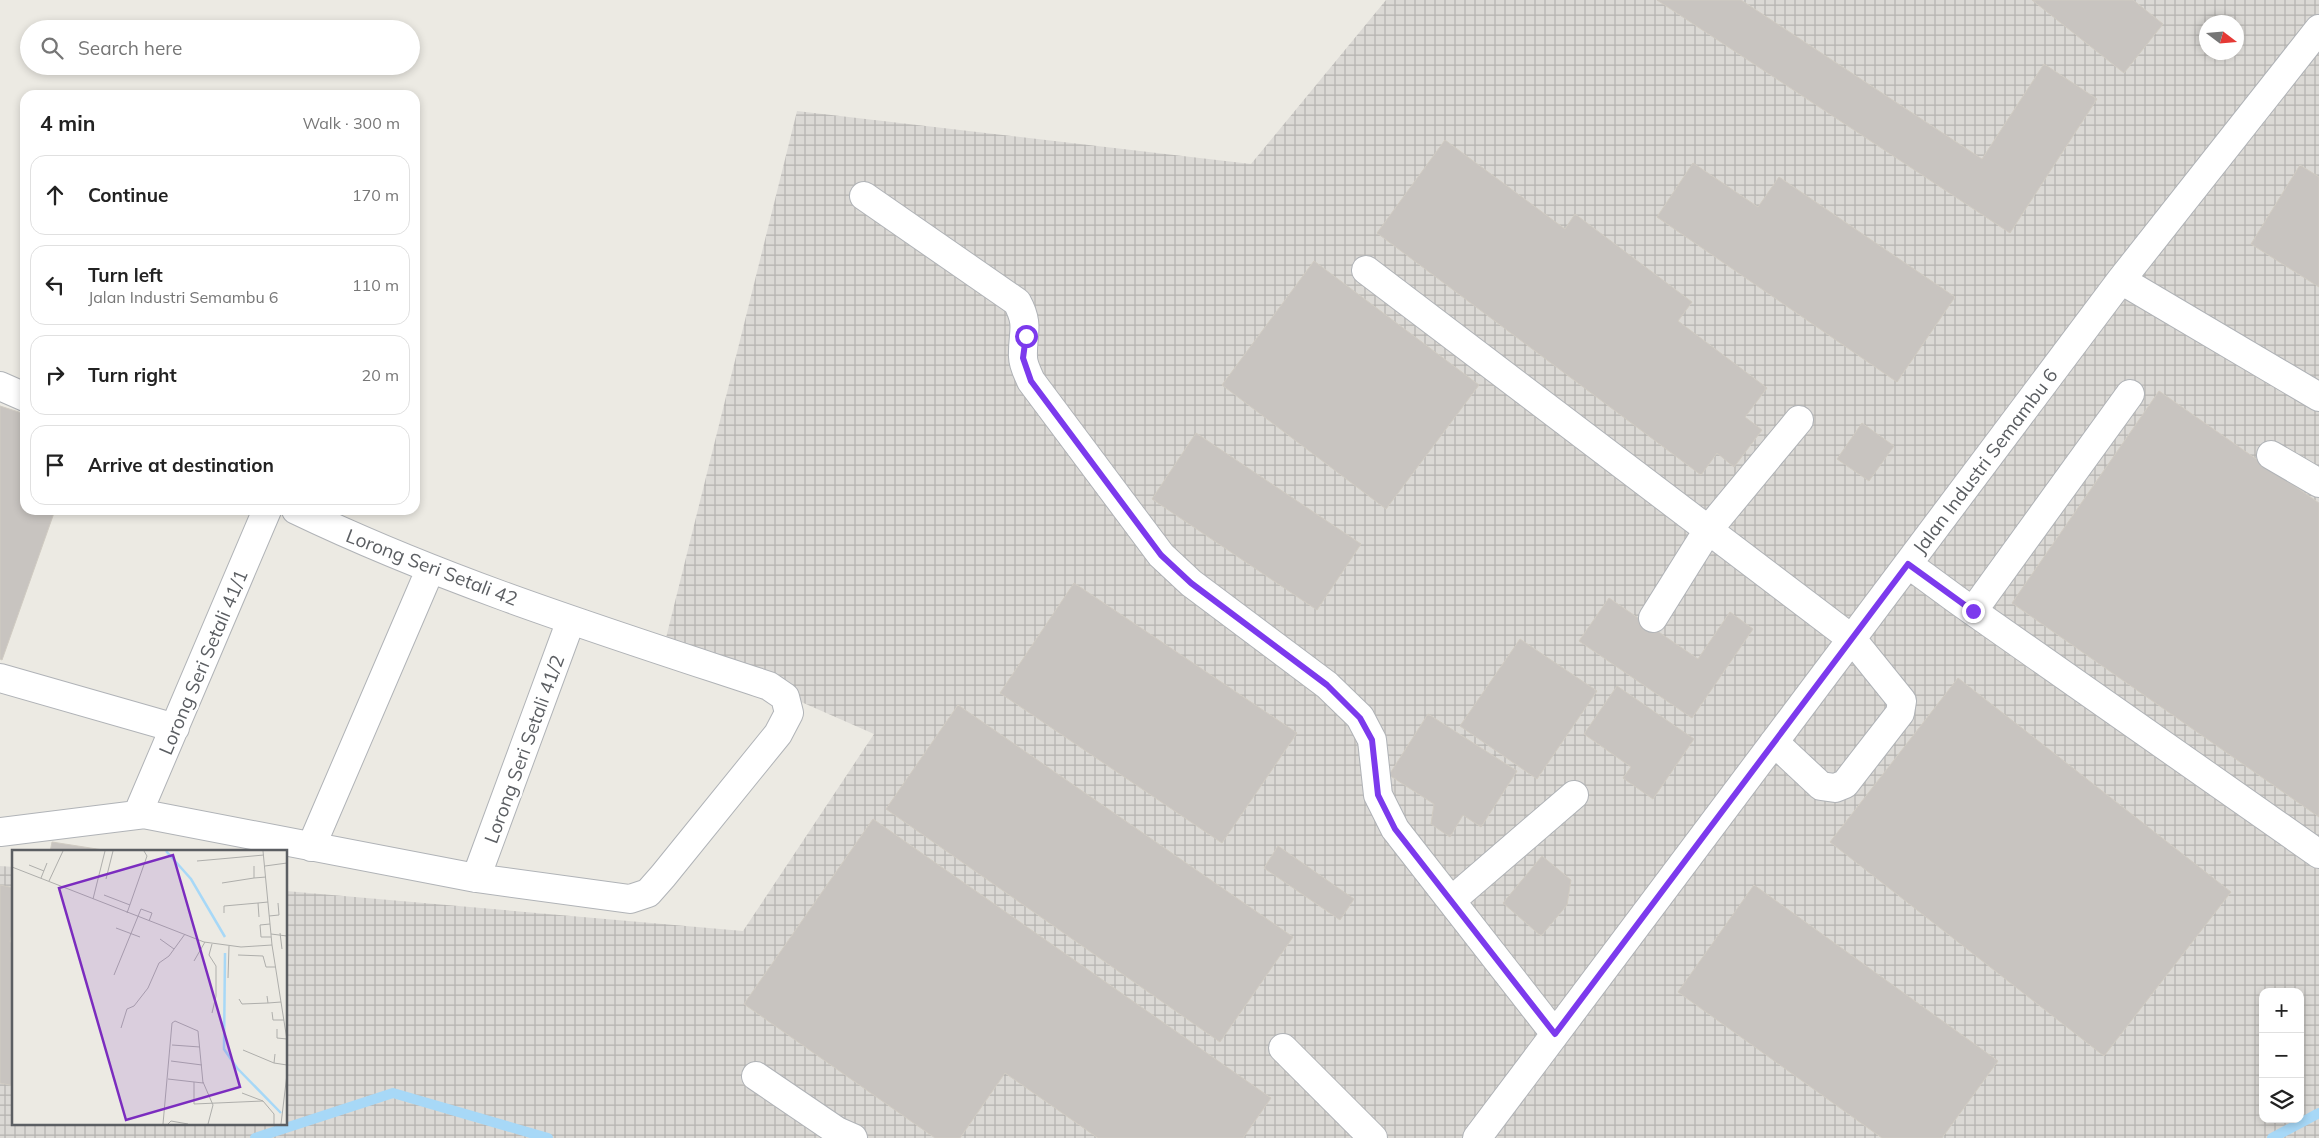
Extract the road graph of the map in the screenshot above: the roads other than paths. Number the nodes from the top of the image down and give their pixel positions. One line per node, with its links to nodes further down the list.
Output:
1 (2319, 29): 4 (street, Jalan Industri Semambu 6)
2 (864, 196): 30 (street)
3 (1366, 270): 14 (street)
4 (2121, 280): 8 (street); 15 (street, Jalan Industri Semambu 6)
5 (0, 386): 7 (street)
6 (2130, 394): 17 (street)
7 (20, 395)
8 (2319, 397)
9 (1799, 420): 14 (street)
10 (2271, 455): 11 (street)
11 (2319, 483)
12 (265, 515): 22 (street, Lorong Seri Setali 41/1)
13 (307, 515): 16 (street, Lorong Seri Setali 42)
14 (1708, 530): 18 (street); 20 (street)
15 (1908, 564): 17 (street); 20 (street, Jalan Industri Semambu 6)
16 (430, 570): 19 (street, Lorong Seri Setali 42); 27 (street)
17 (1973, 611): 28 (street)
18 (1653, 618)
19 (571, 620): 29 (street, Lorong Seri Setali 41/2); 29 (street, Lorong Seri Setali 42)
20 (1852, 639): 23 (street, Jalan Industri Semambu 6); 23 (street)
21 (0, 678): 22 (street)
22 (175, 728): 25 (street, Lorong Seri Setali 41/1)
23 (1774, 742): 31 (street, Jalan Industri Semambu 6)
24 (1574, 796): 30 (street)
25 (142, 813): 26 (street, Lorong Seri Setali 42); 27 (street, Lorong Seri Setali 42)
26 (0, 832)
27 (311, 847): 29 (street, Lorong Seri Setali 42)
28 (2319, 854)
29 (476, 878)
30 (1452, 900): 31 (street)
31 (1555, 1034): 36 (street, Jalan Industri Semambu 6)
32 (1282, 1048): 35 (street)
33 (756, 1076): 34 (street)
34 (853, 1138)
35 (1373, 1138)
36 (1477, 1138)

